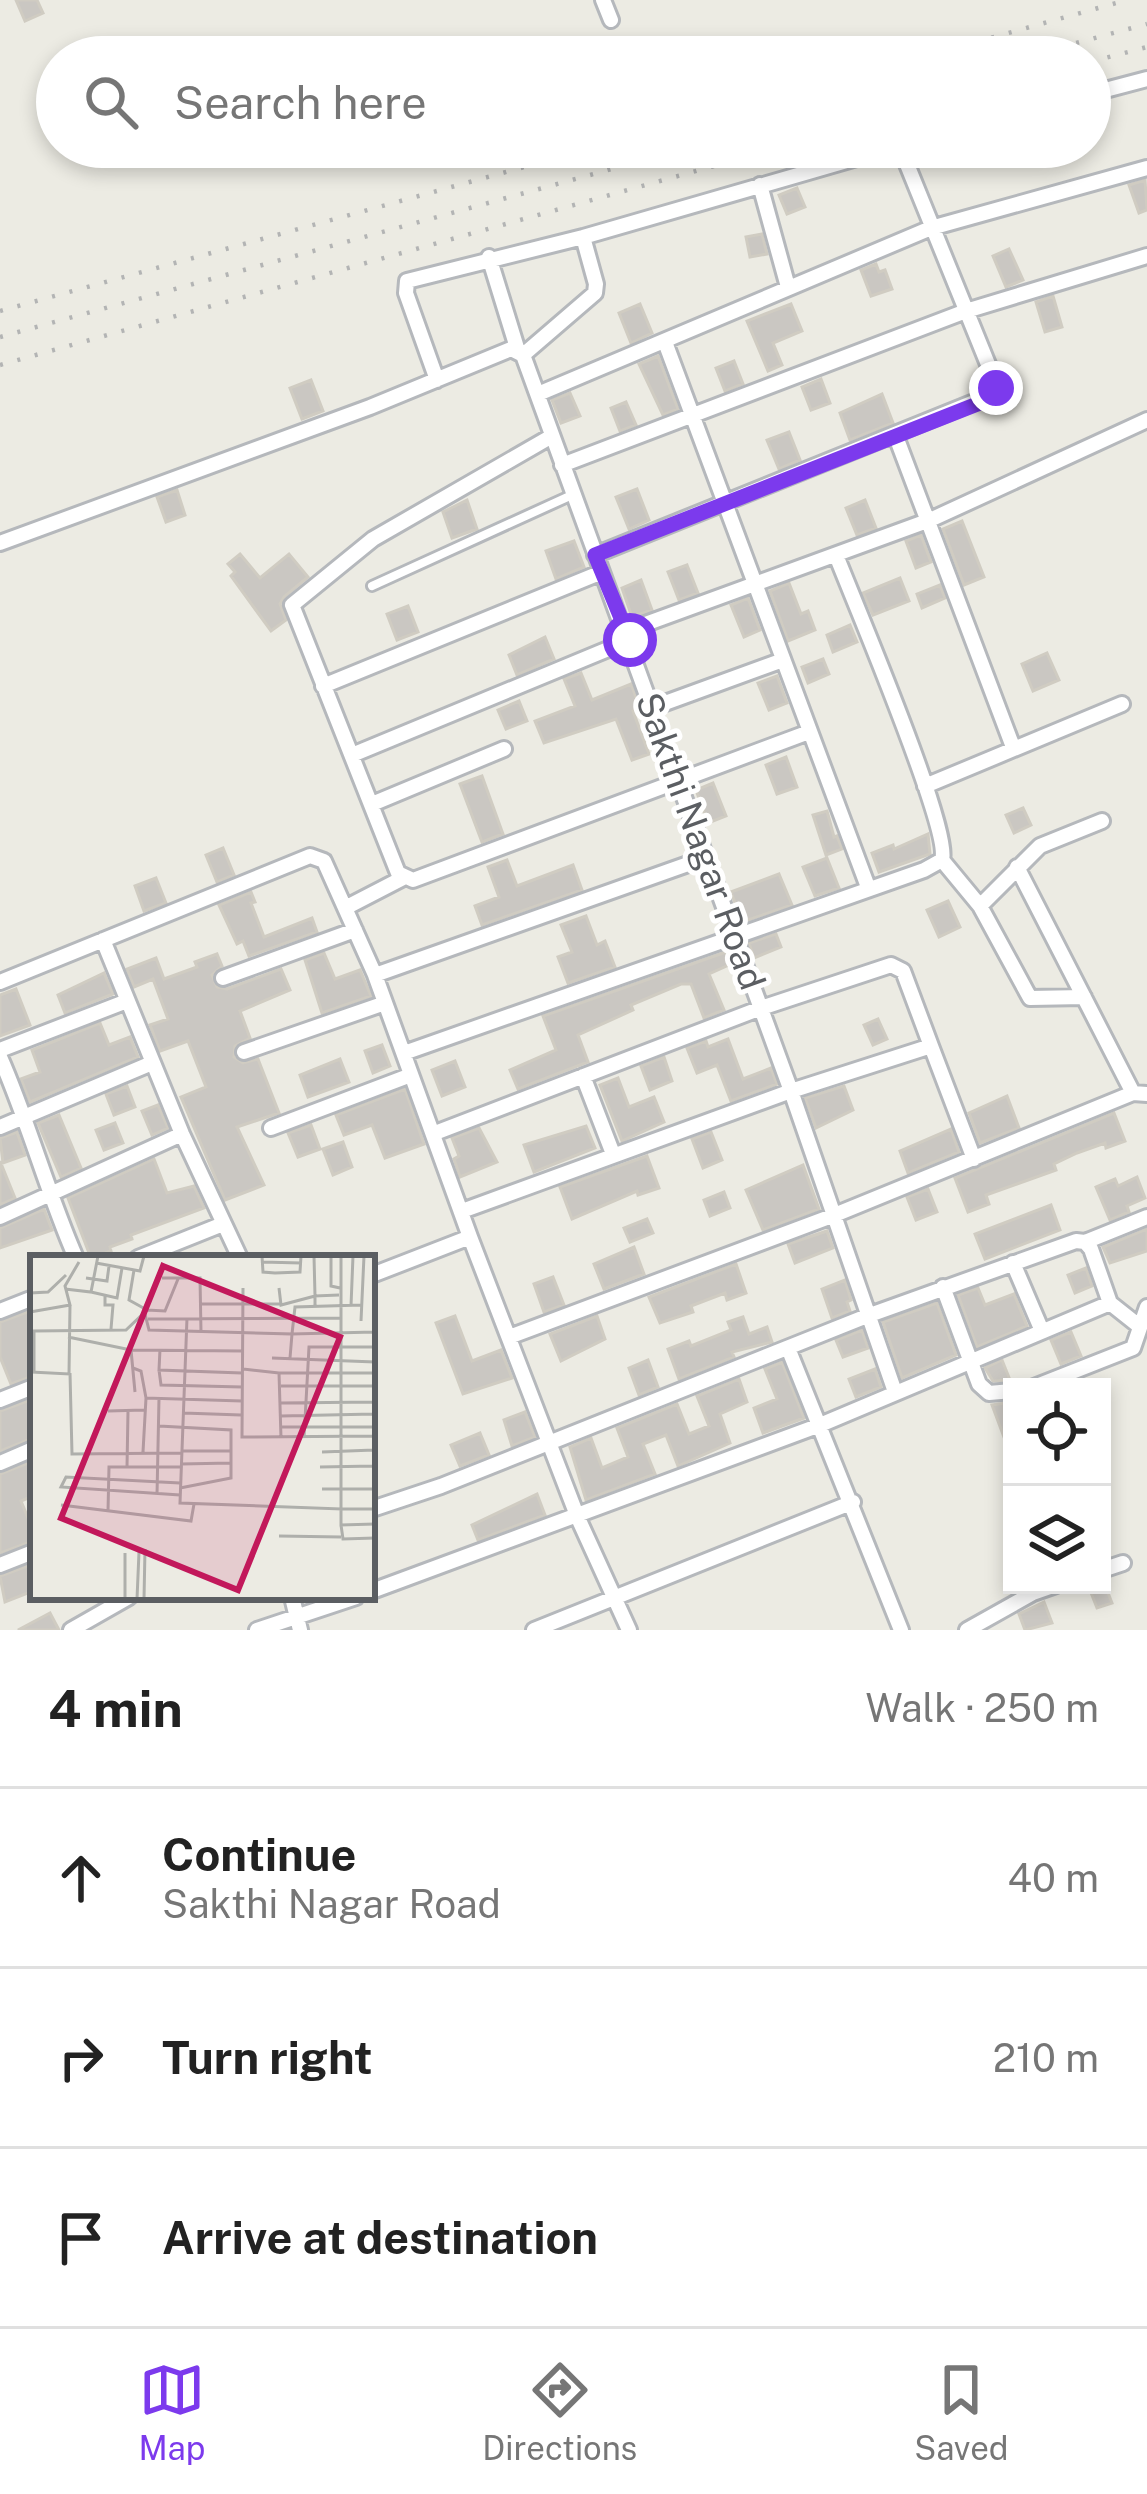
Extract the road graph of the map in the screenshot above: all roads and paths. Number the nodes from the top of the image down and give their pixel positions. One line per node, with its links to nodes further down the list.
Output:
1 (603, 0): 2 (street)
2 (611, 20)
3 (1147, 79): 4 (street)
4 (1111, 88)
5 (1147, 167): 9 (street)
6 (822, 168): 8 (street)
7 (907, 168): 9 (street)
8 (760, 185): 10 (street); 13 (street)
9 (931, 228): 13 (street); 14 (street)
10 (583, 237): 12 (street); 16 (street)
11 (1147, 256): 14 (street)
12 (489, 257): 16 (street, Sakthi Nagar Road); 17 (street)
13 (788, 287): 15 (street)
14 (966, 311): 19 (street); 21 (street)
15 (664, 342): 18 (street); 19 (street)
16 (521, 353): 17 (street); 18 (street, Sakthi Nagar Road)
17 (437, 380): 27 (street)
18 (538, 394): 22 (street, Sakthi Nagar Road)
19 (694, 417): 23 (street); 25 (street)
20 (1147, 420): 26 (street)
21 (895, 434): 25 (street); 26 (street)
22 (552, 436): 23 (street, Sakthi Nagar Road); 35 (street)
23 (562, 465): 24 (street, Sakthi Nagar Road)
24 (573, 494): 28 (street, Sakthi Nagar Road); 32 (lane)
25 (724, 505): 28 (street); 31 (street)
26 (931, 520): 29 (street); 39 (street)
27 (0, 543)
28 (595, 555): 30 (street, Sakthi Nagar Road)
29 (836, 555): 31 (street); 43 (street)
30 (602, 572): 33 (street, Sakthi Nagar Road); 35 (street)
31 (754, 582): 33 (street); 34 (street)
32 (372, 586)
33 (628, 636): 37 (street, Sakthi Nagar Road); 41 (street)
34 (783, 660): 37 (street); 38 (street)
35 (323, 686): 41 (street)
36 (1122, 704): 39 (street)
37 (654, 707): 42 (street, Sakthi Nagar Road)
38 (809, 732): 42 (street); 50 (street)
39 (1013, 747): 43 (street)
40 (504, 749): 44 (street)
41 (352, 755): 44 (street)
42 (680, 780): 46 (street, Sakthi Nagar Road); 49 (street)
43 (926, 785): 47 (street)
44 (372, 804): 49 (street)
45 (1102, 821): 48 (street)
46 (705, 858): 54 (street, Sakthi Nagar Road); 56 (street)
47 (942, 860): 50 (street); 51 (street)
48 (1017, 867): 51 (street); 59 (street)
49 (403, 878): 52 (street)
50 (868, 887): 54 (street)
51 (980, 906): 59 (street)
52 (346, 908): 53 (street); 55 (street)
53 (356, 930): 56 (street); 57 (street)
54 (732, 935): 62 (street, Sakthi Nagar Road); 66 (street)
55 (103, 940): 58 (street); 60 (street)
56 (375, 975): 61 (street)
57 (223, 978)
58 (0, 982)
59 (1084, 998): 71 (street)
60 (128, 1000): 65 (street); 67 (street)
61 (386, 1003): 64 (street); 66 (street)
62 (761, 1008): 63 (street); 69 (street); 70 (street, Sakthi Nagar Road)
63 (931, 1046): 70 (street); 78 (street)
64 (244, 1052)
65 (0, 1053): 72 (street)
66 (404, 1053): 68 (street)
67 (152, 1063): 72 (street); 76 (street)
68 (411, 1075): 74 (street); 75 (street)
69 (583, 1076): 75 (street); 77 (street)
70 (791, 1091): 77 (street); 81 (street, Sakthi Nagar Road)
71 (1140, 1093): 78 (street)
72 (26, 1116): 73 (street); 79 (street)
73 (0, 1127)
74 (271, 1128)
75 (435, 1132): 80 (street)
76 (182, 1134): 79 (street); 84 (street)
77 (613, 1154): 80 (street)
78 (974, 1159): 81 (street)
79 (50, 1198): 82 (street); 87 (street)
80 (462, 1211): 85 (street)
81 (832, 1216): 97 (street, Sakthi Nagar Road); 100 (street)
82 (0, 1217)
83 (1147, 1217): 86 (street)
84 (223, 1224): 88 (street); 89 (street)
85 (470, 1237): 91 (street); 100 (street)
86 (1085, 1242): 90 (street); 94 (street)
87 (75, 1255)
88 (146, 1255)
89 (238, 1255)
90 (1013, 1263): 92 (street); 99 (street)
91 (375, 1274)
92 (943, 1287): 97 (street); 103 (street)
93 (30, 1299): 96 (street)
94 (1110, 1303): 98 (street); 99 (street)
95 (1147, 1307): 98 (street)
96 (0, 1311)
97 (867, 1316): 101 (street); 106 (street, Sakthi Nagar Road)
98 (1138, 1326): 102 (street)
99 (1042, 1331): 103 (street)
100 (509, 1337): 110 (street)
101 (788, 1348): 109 (street); 110 (street)
102 (1140, 1348): 104 (street)
103 (969, 1361): 106 (street); 107 (street)
104 (1054, 1378)
105 (30, 1388): 108 (street)
106 (895, 1392): 109 (street)
107 (1003, 1392)
108 (0, 1400)
109 (820, 1425): 113 (street); 115 (street)
110 (548, 1441): 114 (street); 115 (street)
111 (30, 1450): 112 (street)
112 (0, 1463)
113 (853, 1502): 122 (street); 130 (street)
114 (375, 1508)
115 (578, 1518): 120 (street); 122 (street)
116 (30, 1553): 118 (street)
117 (1123, 1563): 119 (street)
118 (0, 1565)
119 (1111, 1567)
120 (375, 1590)
121 (1023, 1594): 131 (street)
122 (614, 1595): 128 (street); 129 (street)
123 (124, 1600): 126 (street)
124 (350, 1600): 125 (street)
125 (298, 1624): 127 (street)
126 (71, 1630)
127 (257, 1630)
128 (534, 1630)
129 (628, 1630)
130 (902, 1630)
131 (967, 1630)

